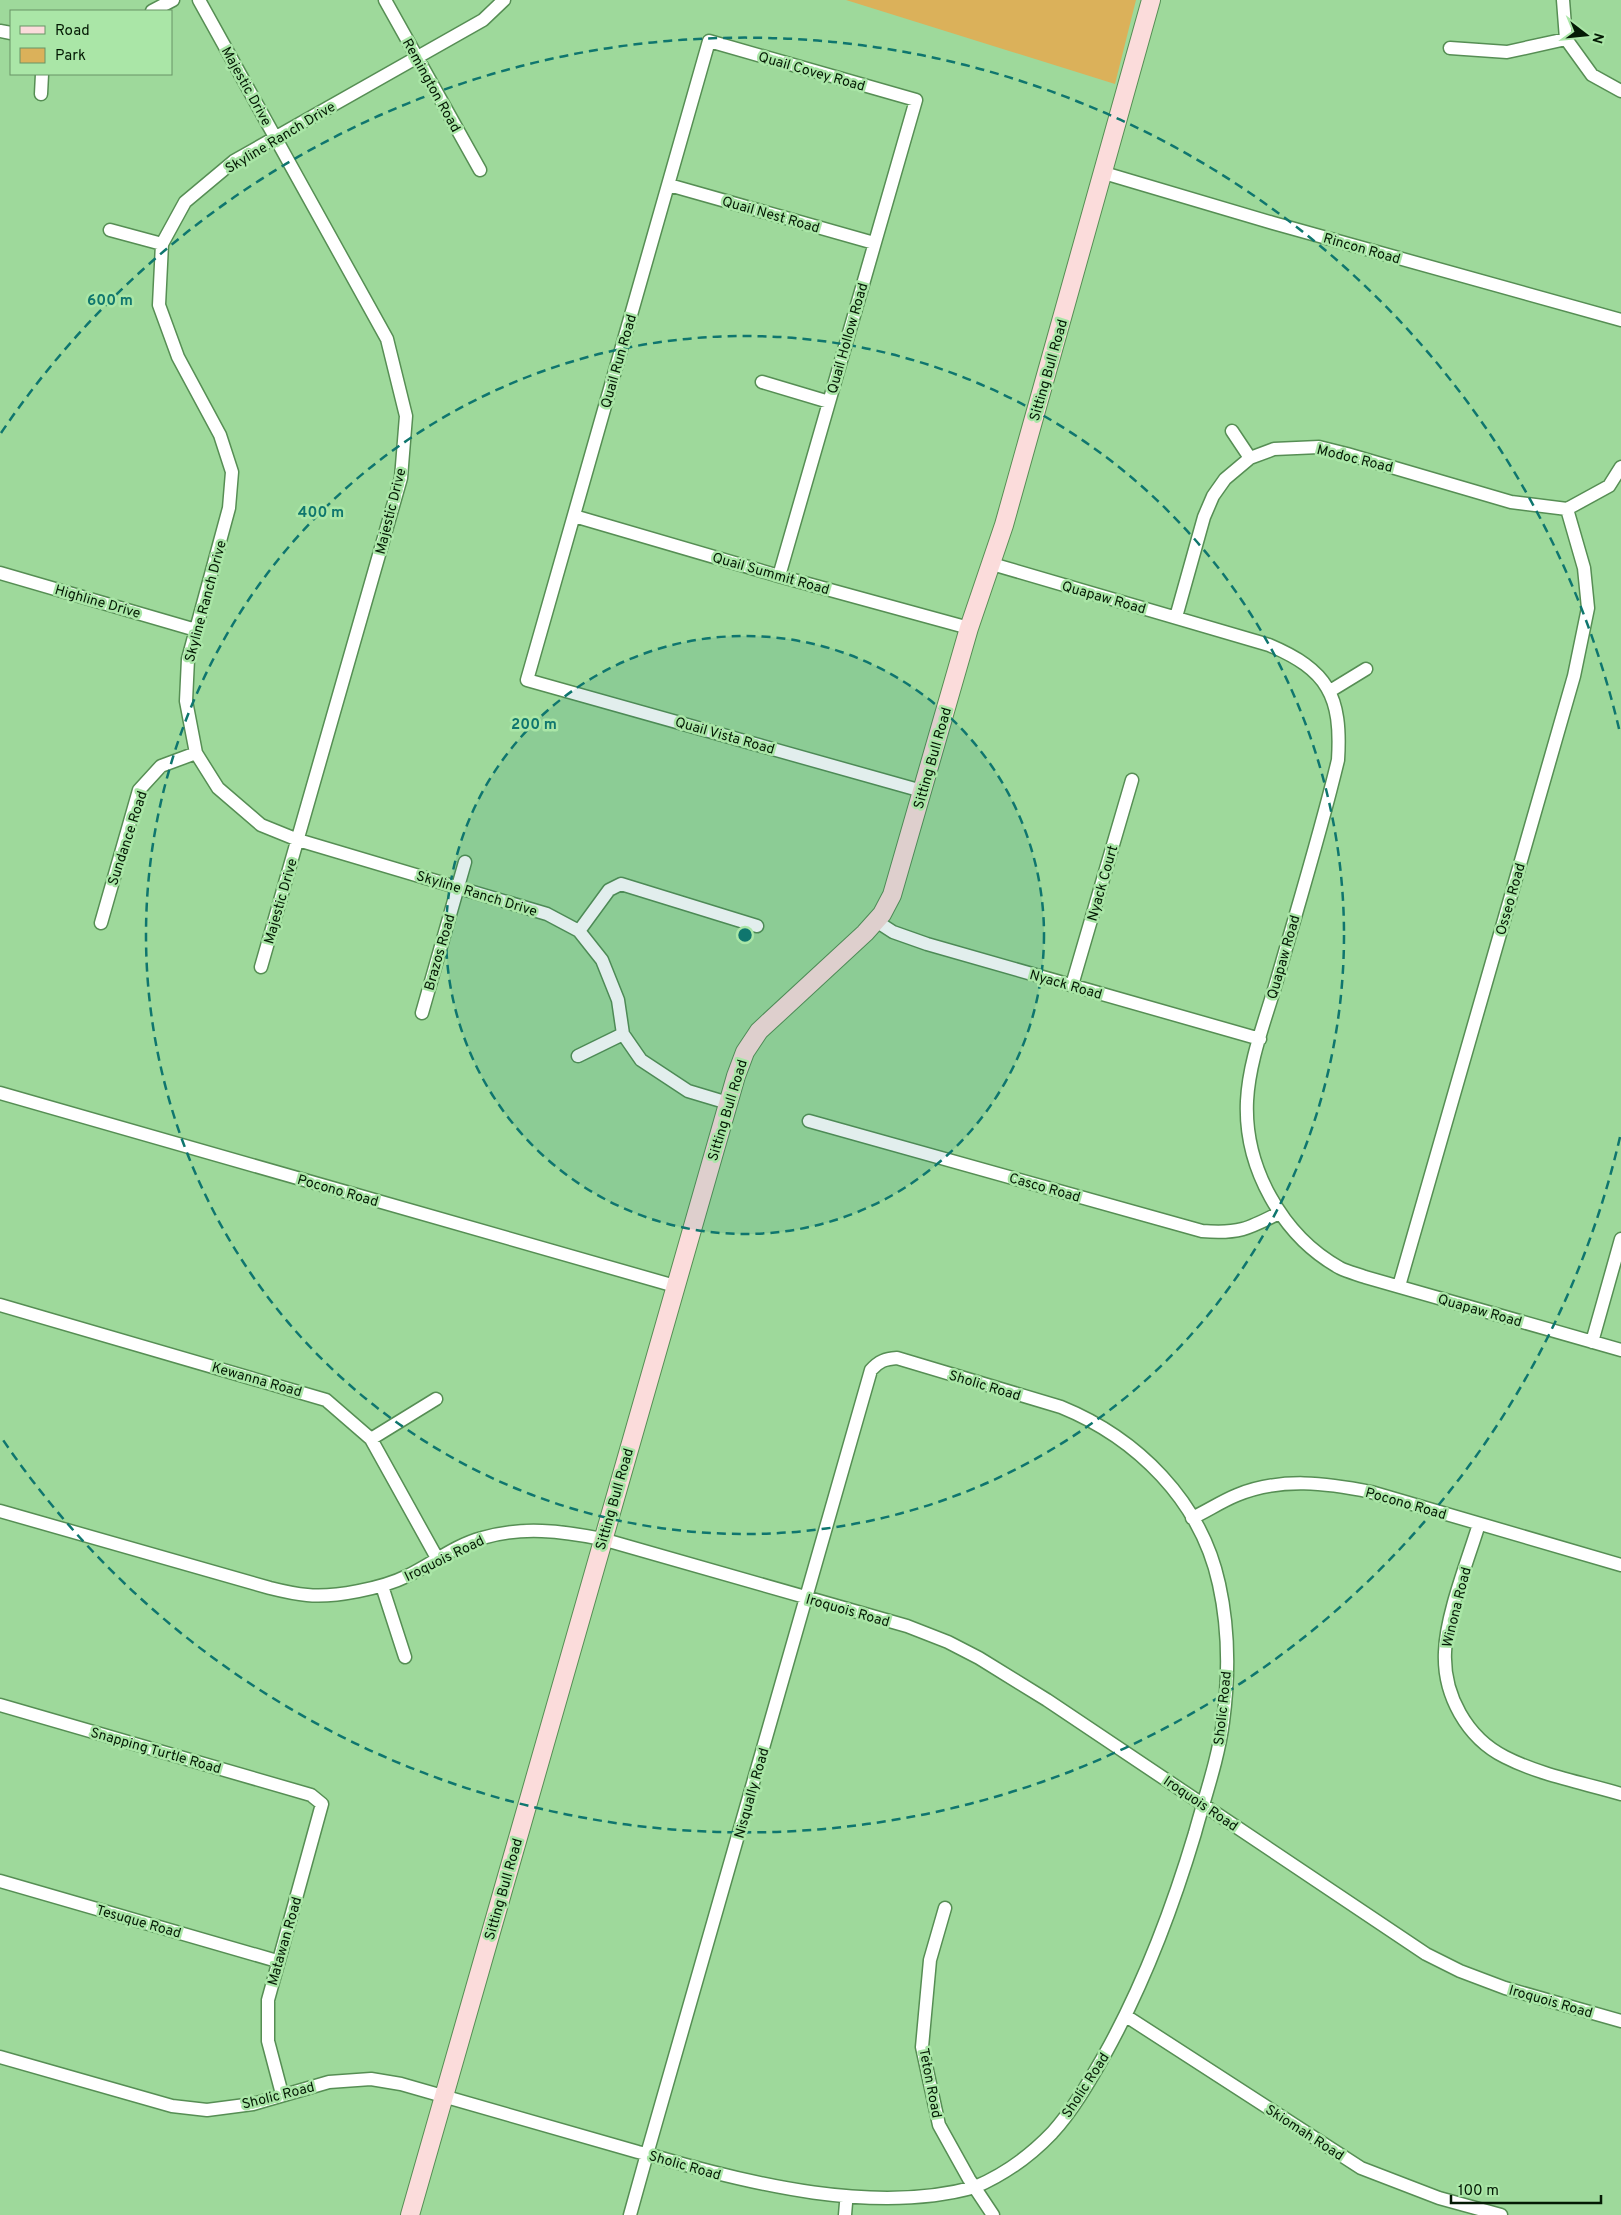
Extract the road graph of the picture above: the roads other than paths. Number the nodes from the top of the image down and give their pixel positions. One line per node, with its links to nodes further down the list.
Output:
1 (173, 0): 7 (street)
2 (200, 0): 16 (street, Majestic Drive)
3 (385, 0): 11 (street, Remington Road)
4 (504, 0): 11 (street, Skyline Ranch Drive)
5 (1151, 0): 18 (street, Sitting Bull Road)
6 (1563, 0): 8 (street)
7 (154, 10)
8 (1566, 39): 10 (street); 13 (street)
9 (709, 42): 15 (street, Quail Covey Road); 19 (street, Quail Run Road)
10 (1450, 48)
11 (417, 57): 16 (street, Skyline Ranch Drive); 17 (street, Remington Road)
12 (42, 75): 14 (street)
13 (1621, 91)
14 (41, 94)
15 (916, 100): 21 (street, Quail Hollow Road)
16 (275, 138): 22 (street, Skyline Ranch Drive); 43 (street, Majestic Drive)
17 (480, 170)
18 (1104, 173): 23 (street, Rincon Road); 31 (street, Sitting Bull Road)
19 (669, 185): 21 (street, Quail Nest Road); 30 (street, Quail Run Road)
20 (110, 230): 22 (street)
21 (874, 243): 25 (street, Quail Hollow Road)
22 (162, 244): 36 (street, Skyline Ranch Drive)
23 (1621, 320)
24 (762, 382): 25 (street)
25 (829, 402): 33 (street, Quail Hollow Road)
26 (1232, 431): 27 (street)
27 (1250, 458): 29 (street, Modoc Road); 34 (street, Modoc Road)
28 (1621, 467): 29 (street)
29 (1568, 509): 62 (street, Osseo Road)
30 (574, 516): 33 (street, Quail Summit Road); 38 (street, Quail Run Road)
31 (992, 564): 34 (street, Quapaw Road); 35 (street, Sitting Bull Road)
32 (0, 573): 36 (street, Highline Drive)
33 (779, 576): 35 (street, Quail Summit Road)
34 (1176, 617): 39 (street, Quapaw Road)
35 (969, 628): 42 (street, Sitting Bull Road)
36 (196, 630): 40 (street, Skyline Ranch Drive)
37 (1366, 669): 39 (street)
38 (527, 680): 42 (street, Quail Vista Road)
39 (1330, 691): 54 (street, Quapaw Road)
40 (196, 753): 43 (street, Skyline Ranch Drive); 47 (street, Sundance Road)
41 (1132, 780): 51 (street, Nyack Court)
42 (922, 791): 46 (street, Sitting Bull Road)
43 (298, 840): 45 (street, Skyline Ranch Drive); 50 (street, Majestic Drive)
44 (465, 862): 45 (street, Brazos Road)
45 (458, 887): 49 (street, Skyline Ranch Drive); 52 (street, Brazos Road)
46 (876, 921): 51 (street, Nyack Road); 57 (street, Sitting Bull Road)
47 (101, 922)
48 (757, 926): 49 (street)
49 (579, 931): 53 (street, Skyline Ranch Drive)
50 (261, 967)
51 (1072, 985): 54 (street, Nyack Road)
52 (422, 1013)
53 (623, 1034): 55 (street); 57 (street, Skyline Ranch Drive)
54 (1260, 1039): 59 (street, Quapaw Road)
55 (578, 1056)
56 (0, 1093): 61 (street, Pocono Road)
57 (728, 1103): 61 (street, Sitting Bull Road)
58 (809, 1121): 59 (street, Casco Road)
59 (1279, 1213): 62 (street, Quapaw Road)
60 (1621, 1239): 64 (street)
61 (675, 1286): 72 (street, Sitting Bull Road)
62 (1399, 1286): 64 (street, Quapaw Road)
63 (0, 1304): 68 (street, Kewanna Road)
64 (1592, 1342): 65 (street, Quapaw Road)
65 (1621, 1350)
66 (871, 1370): 70 (street, Sholic Road); 76 (street, Nisqually Road)
67 (436, 1399): 68 (street)
68 (371, 1439): 73 (street, Kewanna Road)
69 (0, 1512): 75 (street, Iroquois Road)
70 (1192, 1518): 71 (street, Pocono Road); 81 (street, Sholic Road)
71 (1479, 1524): 74 (street, Pocono Road); 79 (street, Winona Road)
72 (602, 1539): 73 (street, Iroquois Road); 76 (street, Iroquois Road); 89 (street, Sitting Bull Road)
73 (437, 1558): 75 (street, Iroquois Road)
74 (1621, 1565)
75 (382, 1586): 77 (street)
76 (806, 1598): 81 (street, Iroquois Road); 90 (street, Nisqually Road)
77 (405, 1657)
78 (0, 1705): 80 (street, Snapping Turtle Road)
79 (1621, 1794)
80 (311, 1795): 84 (street, Matawan Road)
81 (1203, 1805): 85 (street, Sholic Road); 86 (street, Iroquois Road)
82 (0, 1881): 84 (street, Tesuque Road)
83 (945, 1908): 91 (street, Teton Road)
84 (277, 1961): 88 (street, Matawan Road)
85 (1126, 2016): 91 (street, Sholic Road); 96 (street, Skiomah Road)
86 (1621, 2021)
87 (0, 2057): 88 (street, Sholic Road)
88 (282, 2094): 89 (street, Sholic Road)
89 (444, 2096): 90 (street, Sholic Road); 93 (street, Sitting Bull Road)
90 (647, 2154): 92 (street, Sholic Road); 94 (street, Nisqually Road)
91 (974, 2187): 92 (street, Sholic Road); 95 (street, Teton Road)
92 (846, 2209)
93 (410, 2215)
94 (630, 2215)
95 (993, 2215)
96 (1501, 2215)

